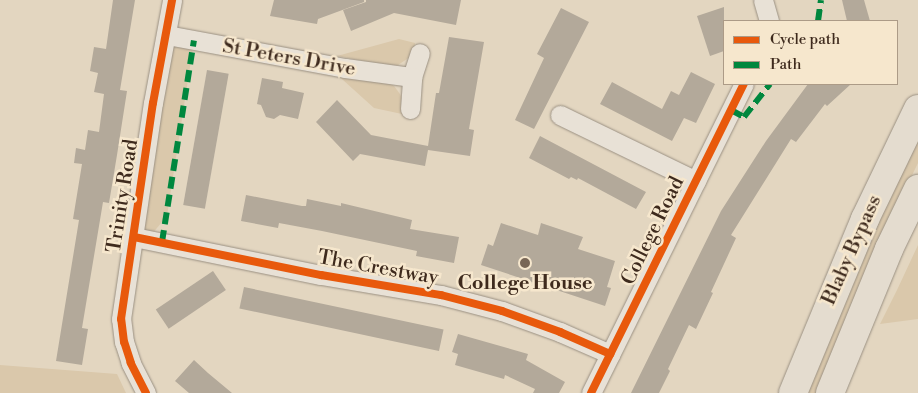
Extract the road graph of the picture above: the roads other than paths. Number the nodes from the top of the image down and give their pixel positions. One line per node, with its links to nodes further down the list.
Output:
1 (172, 0): 4 (street, Trinity Road)
2 (763, 0): 3 (street)
3 (769, 20)
4 (167, 35): 6 (street, St Peters Drive); 13 (street, Trinity Road)
5 (420, 52): 6 (street)
6 (412, 77): 8 (street)
7 (744, 85): 11 (street, College Road)
8 (410, 109)
9 (918, 109): 17 (main road, Blaby Bypass)
10 (560, 115): 11 (street, College Road)
11 (696, 181): 14 (street, College Road)
12 (918, 189): 18 (main road, Blaby Bypass)
13 (134, 237): 14 (street, The Crestway); 15 (street, Trinity Road)
14 (610, 354): 16 (street, College Road)
15 (146, 393)
16 (591, 393)
17 (793, 393)
18 (830, 393)

